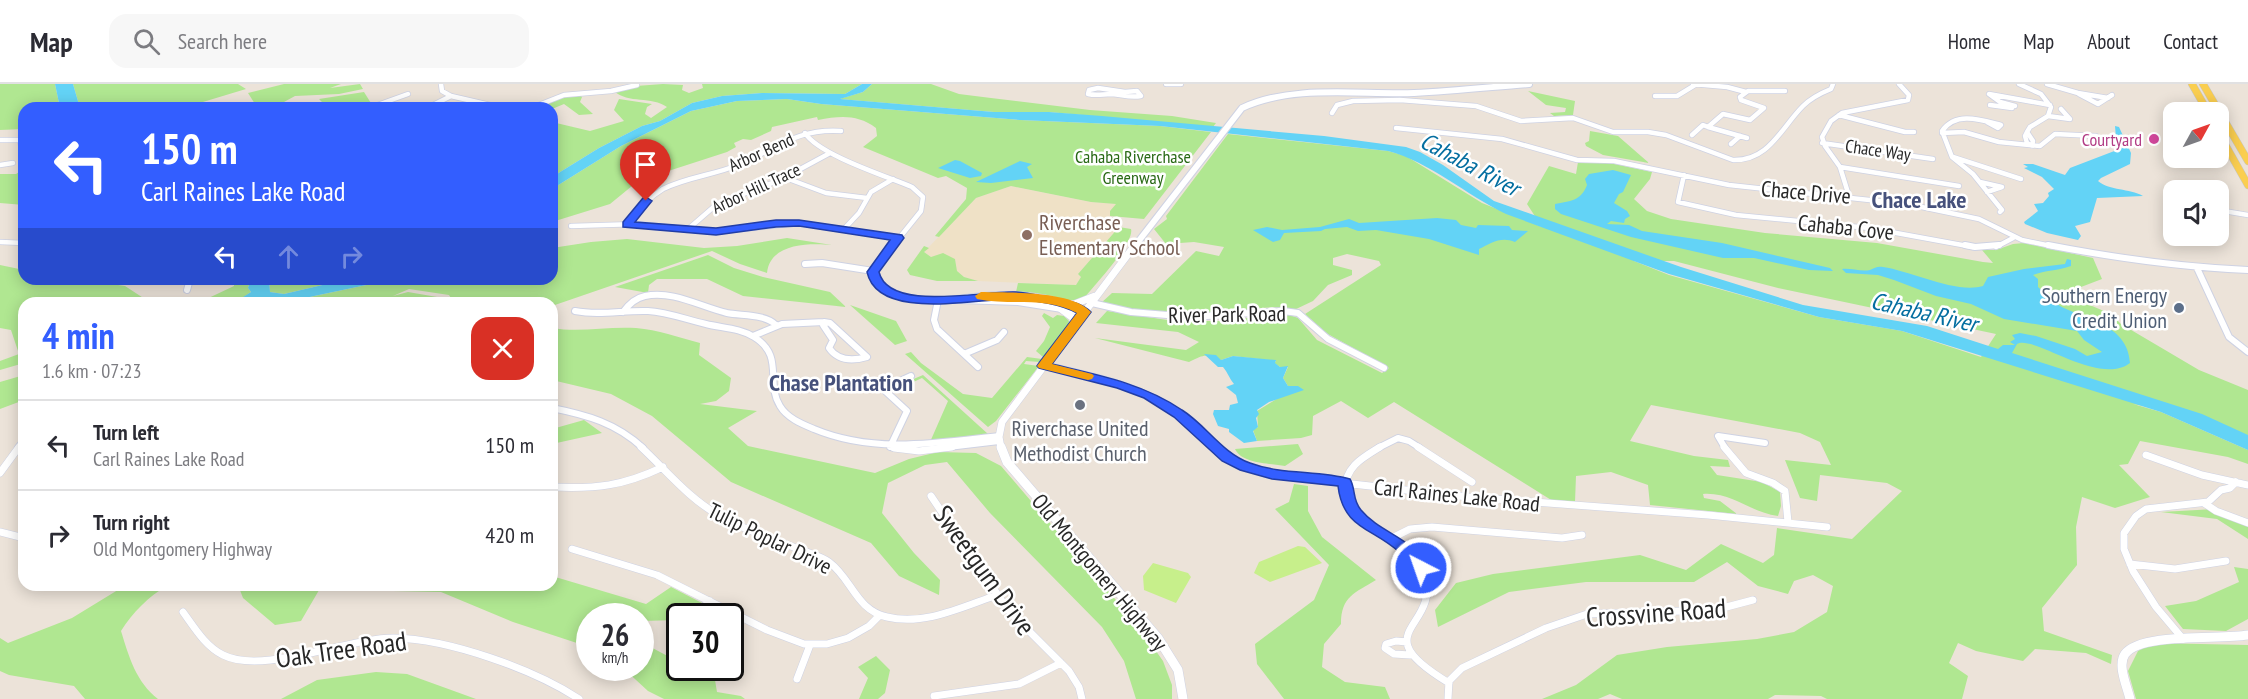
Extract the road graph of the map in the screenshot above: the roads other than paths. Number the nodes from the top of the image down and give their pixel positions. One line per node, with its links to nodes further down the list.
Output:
1 (441, 84): 27 (street)
2 (1166, 84): 3 (street)
3 (1181, 84)
4 (1431, 84): 23 (street)
5 (1529, 84): 23 (street)
6 (1762, 84): 20 (street)
7 (1833, 84): 18 (street)
8 (1891, 84): 19 (street)
9 (1899, 84): 19 (street)
10 (2019, 84): 37 (street)
11 (2049, 84): 25 (street)
12 (2058, 84): 25 (street)
13 (2192, 84): 35 (main road)
14 (2203, 84): 63 (main road)
15 (1140, 85): 21 (street)
16 (1694, 85): 24 (street); 28 (street)
17 (637, 86): 34 (street)
18 (1826, 87): 40 (street)
19 (1904, 89): 41 (street)
20 (1765, 90): 22 (street); 24 (street)
21 (1137, 91): 21 (street)
22 (1785, 91)
23 (1437, 92): 96 (street)
24 (1746, 92): 44 (street)
25 (2080, 93): 29 (street)
26 (408, 94): 31 (street)
27 (451, 96): 32 (street); 33 (street)
28 (1655, 96)
29 (2110, 96)
30 (2016, 98): 37 (street); 38 (street); 38 (street)
31 (386, 102)
32 (439, 102)
33 (477, 102)
34 (546, 102)
35 (2202, 102)
36 (1990, 105): 38 (street)
37 (2050, 105): 42 (street)
38 (2015, 106)
39 (2061, 109): 42 (street)
40 (1332, 112)
41 (1838, 115): 47 (street); 56 (street)
42 (2048, 116): 58 (street)
43 (1987, 122): 49 (street)
44 (1708, 127): 50 (street); 51 (street)
45 (1396, 128): 67 (street, Chace Drive)
46 (841, 131): 48 (street, Arbor Bend)
47 (1914, 132)
48 (805, 133): 60 (street); 82 (street, Arbor Bend)
49 (1942, 133): 58 (street); 61 (street)
50 (1692, 135)
51 (1740, 136): 53 (street); 57 (street)
52 (2096, 136): 58 (street)
53 (1747, 138)
54 (0, 140): 55 (street)
55 (18, 140)
56 (1822, 143): 62 (street, Chace Way); 66 (street)
57 (1731, 144)
58 (2032, 146)
59 (2229, 152): 73 (main road)
60 (830, 153): 68 (street, Arbor Hill Trace); 69 (street)
61 (1952, 157): 70 (street); 71 (street)
62 (1933, 159)
63 (2248, 161)
64 (13, 163): 65 (street)
65 (0, 165)
66 (1840, 167): 72 (street); 77 (street)
67 (1684, 175): 77 (street, Chace Drive); 87 (street, Cahaba Cove)
68 (786, 178): 78 (street); 85 (street, Arbor Hill Trace)
69 (893, 179): 76 (street); 78 (street)
70 (2021, 179)
71 (1980, 182): 74 (street); 74 (street)
72 (1959, 186)
73 (2248, 186)
74 (1987, 192): 79 (street)
75 (932, 193): 76 (street)
76 (922, 195): 86 (street)
77 (1849, 196): 87 (street, Chace Drive)
78 (867, 198): 84 (street)
79 (2000, 212)
80 (2229, 212): 81 (street)
81 (2248, 215)
82 (627, 224): 83 (street); 85 (street)
83 (571, 226)
84 (844, 229): 85 (street); 86 (street)
85 (687, 230)
86 (898, 238): 93 (street)
87 (2013, 238): 91 (street, Chace Drive)
88 (0, 242): 89 (street)
89 (18, 243)
90 (805, 264): 93 (street)
91 (2197, 268): 92 (street, Chace Drive); 110 (street)
92 (2248, 270)
93 (873, 272): 98 (street)
94 (189, 285): 95 (street)
95 (188, 290)
96 (1099, 293): 99 (street); 100 (street)
97 (953, 299): 98 (street); 100 (street); 101 (street)
98 (938, 300): 111 (street)
99 (1092, 303): 104 (street); 114 (street, River Park Road)
100 (1072, 305): 104 (street)
101 (1061, 309): 104 (street); 107 (street)
102 (575, 311): 103 (street)
103 (623, 312): 106 (street); 109 (street)
104 (1085, 312): 107 (street)
105 (824, 322): 105 (street); 106 (street)
106 (776, 325): 109 (street)
107 (1073, 328): 112 (street)
108 (1004, 332): 111 (street)
109 (753, 336): 119 (street)
110 (2248, 352)
111 (964, 354): 113 (street)
112 (1044, 366): 117 (street); 125 (street, Carl Raines Lake Road)
113 (978, 367)
114 (1384, 368)
115 (911, 376): 119 (street)
116 (558, 410): 122 (street, Tulip Poplar Drive)
117 (999, 438): 119 (street); 161 (street, Old Montgomery Highway)
118 (1765, 443): 133 (street)
119 (890, 447)
120 (18, 448): 123 (street)
121 (2146, 455): 124 (street)
122 (663, 467): 129 (street); 148 (street, Tulip Poplar Drive)
123 (0, 473)
124 (2202, 475): 127 (street); 130 (street)
125 (1345, 482): 126 (street); 133 (street, Carl Raines Lake Road); 139 (street)
126 (1472, 482)
127 (2236, 482): 128 (street); 130 (street)
128 (2248, 485)
129 (558, 488)
130 (2221, 490): 132 (street)
131 (931, 496): 143 (street, Sweetgum Drive)
132 (2204, 503): 134 (street); 142 (street)
133 (1788, 522): 135 (street, Carl Raines Lake Road)
134 (2248, 523)
135 (1827, 526)
136 (0, 532): 138 (street)
137 (1582, 535): 139 (street)
138 (18, 536)
139 (1392, 538): 152 (street)
140 (572, 549): 145 (street)
141 (2226, 561): 142 (street)
142 (2130, 564): 151 (street)
143 (997, 595): 148 (street); 155 (street, Sweetgum Drive)
144 (1753, 600): 157 (street, Crossvine Road)
145 (710, 601): 146 (street)
146 (714, 603)
147 (183, 612): 159 (street, Oak Tree Road)
148 (880, 615): 153 (street)
149 (744, 618): 153 (street)
150 (2245, 634): 151 (street)
151 (2183, 639): 163 (street)
152 (1407, 642): 154 (street); 154 (street)
153 (810, 645): 156 (street)
154 (1410, 655): 157 (street)
155 (1061, 663): 158 (street); 160 (street, Sweetgum Drive)
156 (797, 679)
157 (1449, 683): 162 (street)
158 (934, 696)
159 (579, 699)
160 (1082, 699)
161 (1183, 699)
162 (1449, 699)
163 (2130, 699)

